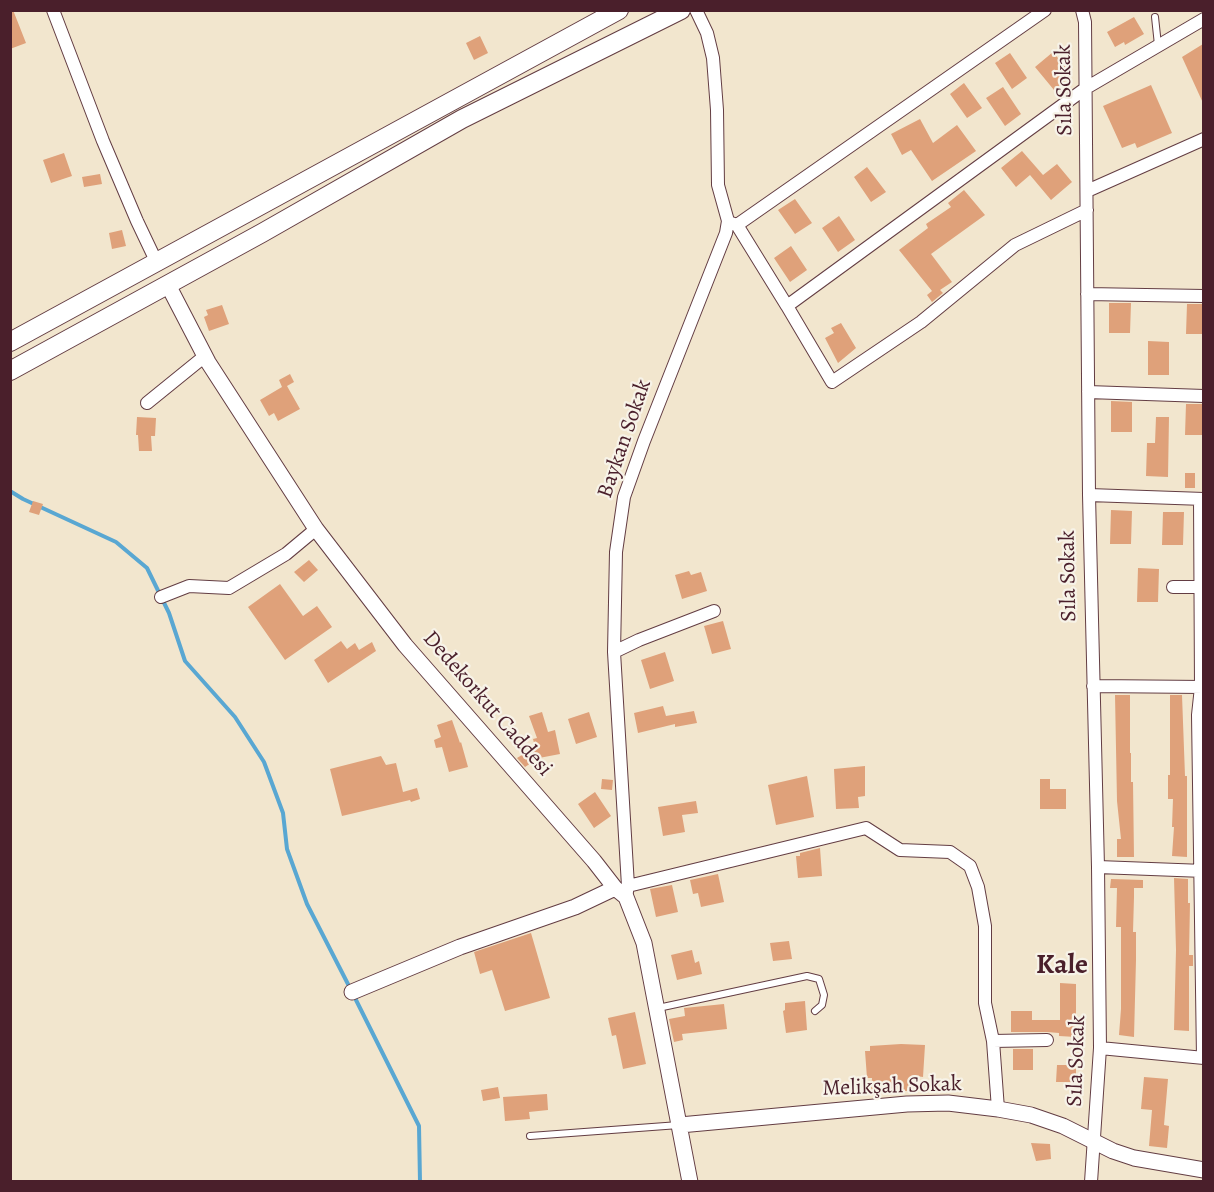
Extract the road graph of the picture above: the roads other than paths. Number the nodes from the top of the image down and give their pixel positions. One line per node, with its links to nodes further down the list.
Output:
1 (53, 10): 15 (street)
2 (619, 10): 15 (main road)
3 (681, 10): 16 (main road)
4 (696, 10): 14 (street)
5 (1045, 10): 14 (street, Sıla Sokak)
6 (1082, 10): 10 (street, Sıla Sokak)
7 (1155, 17): 9 (lane)
8 (1203, 19): 9 (street)
9 (1158, 45): 10 (street)
10 (1086, 88): 12 (street, Sıla Sokak); 19 (street)
11 (1203, 139): 12 (street)
12 (1087, 191): 13 (street, Sıla Sokak)
13 (1087, 210): 17 (street, Sıla Sokak); 19 (street)
14 (732, 223): 19 (street); 33 (street, Baykan Sokak)
15 (156, 261): 20 (main road)
16 (168, 285): 21 (street, Dedekorkut Caddesi); 22 (main road)
17 (1087, 294): 18 (street); 23 (street, Sıla Sokak)
18 (1203, 296)
19 (788, 306)
20 (10, 342)
21 (205, 356): 25 (street); 28 (street, Dedekorkut Caddesi)
22 (10, 371)
23 (1088, 392): 24 (street); 26 (street, Sıla Sokak)
24 (1203, 396)
25 (147, 402)
26 (1089, 495): 27 (street); 34 (street, Sıla Sokak)
27 (1202, 499): 29 (street)
28 (316, 529): 31 (street); 38 (street, Dedekorkut Caddesi)
29 (1200, 586): 30 (street); 35 (street)
30 (1173, 587)
31 (161, 597)
32 (714, 611): 33 (street)
33 (614, 652): 38 (street, Baykan Sokak)
34 (1093, 686): 35 (street); 36 (street, Sıla Sokak)
35 (1202, 687): 37 (street)
36 (1098, 867): 37 (street); 45 (street, Sıla Sokak)
37 (1202, 871): 42 (street)
38 (623, 890): 39 (street); 40 (street, Dedekorkut Caddesi); 44 (street)
39 (352, 992)
40 (656, 1008): 41 (lane); 48 (street, Dedekorkut Caddesi)
41 (815, 1011)
42 (1203, 1015): 46 (street)
43 (1047, 1040): 44 (street)
44 (993, 1041): 47 (street)
45 (1100, 1048): 46 (street); 50 (street, Sıla Sokak)
46 (1203, 1058)
47 (998, 1109): 48 (street, Melikşah Sokak); 50 (street, Melikşah Sokak)
48 (680, 1125): 49 (lane); 52 (street, Dedekorkut Caddesi)
49 (530, 1136)
50 (1094, 1141): 51 (street, Melikşah Sokak); 53 (street, Sıla Sokak)
51 (1203, 1170)
52 (690, 1182)
53 (1091, 1182)

